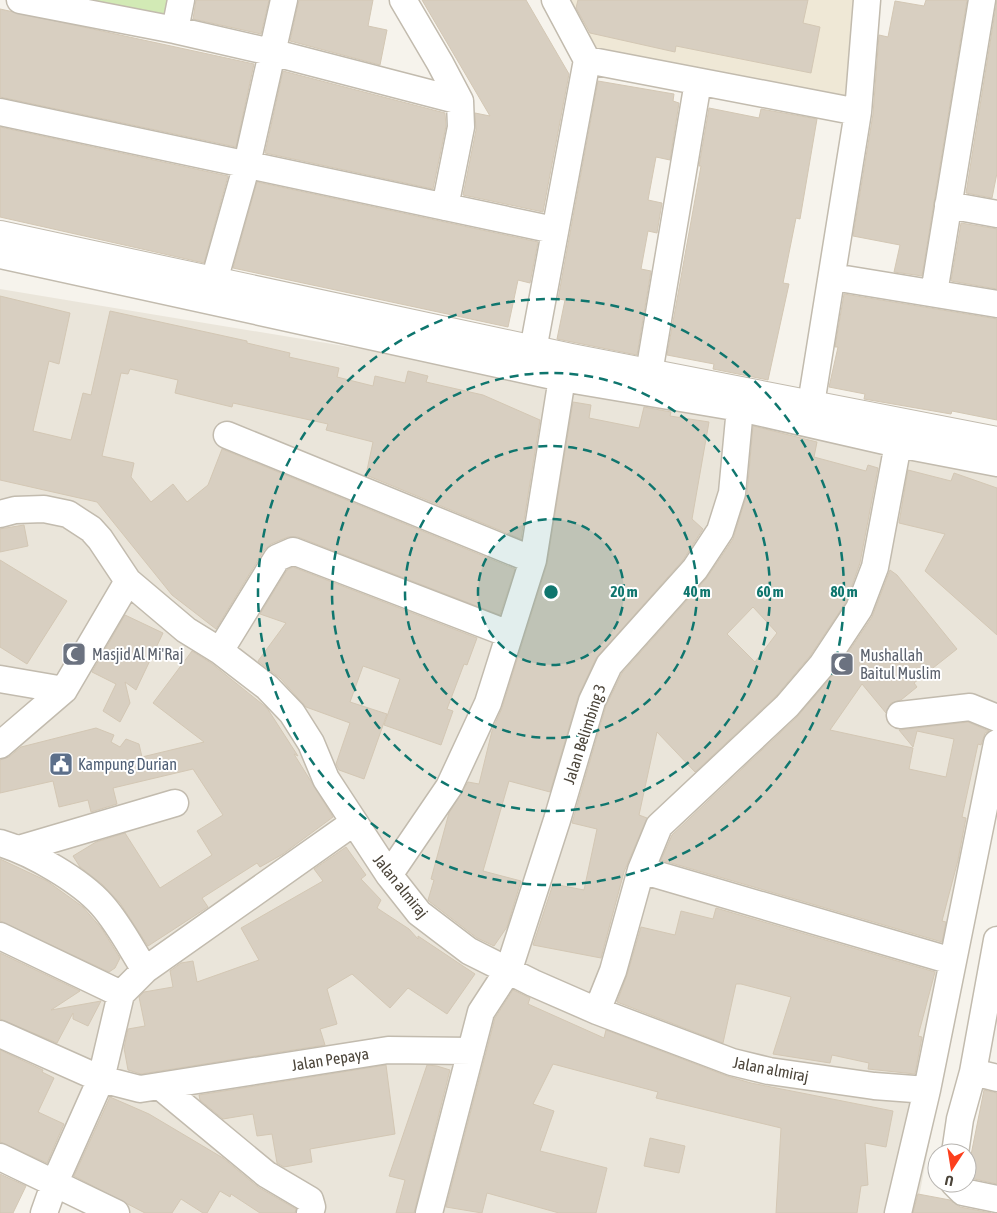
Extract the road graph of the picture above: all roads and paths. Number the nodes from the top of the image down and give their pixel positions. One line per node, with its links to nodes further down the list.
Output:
1 (20, 0): 8 (street)
2 (181, 0): 8 (street)
3 (284, 0): 9 (street)
4 (403, 0): 12 (street)
5 (555, 0): 10 (street)
6 (867, 0): 14 (street)
7 (987, 4): 16 (street)
8 (175, 30): 9 (street)
9 (272, 52): 12 (street); 15 (street)
10 (587, 60): 11 (street); 19 (street)
11 (698, 82): 14 (street); 28 (street)
12 (460, 101): 17 (street)
13 (0, 112): 15 (street)
14 (858, 112): 22 (street)
15 (247, 164): 17 (street); 23 (street)
16 (948, 205): 18 (street); 24 (street)
17 (445, 207): 19 (street)
18 (997, 214)
19 (554, 230): 26 (street)
20 (0, 235): 23 (street)
21 (0, 255): 27 (street)
22 (833, 277): 24 (street); 30 (street)
23 (214, 281): 26 (street)
24 (934, 293): 25 (street)
25 (997, 304)
26 (533, 350): 27 (street)
27 (567, 368): 28 (street); 29 (street); 37 (street)
28 (649, 373): 29 (street)
29 (750, 402): 30 (street); 34 (street); 55 (street, Jalan Belimbing 3)
30 (811, 404): 31 (street)
31 (936, 431): 33 (street); 34 (street)
32 (227, 435): 37 (street)
33 (997, 441)
34 (898, 444): 35 (street); 50 (street)
35 (997, 463)
36 (0, 514): 38 (street, Jalan almiraj)
37 (533, 560): 39 (street)
38 (128, 581): 40 (street, Jalan almiraj); 42 (street)
39 (509, 634): 40 (street); 51 (street)
40 (220, 651): 48 (street, Jalan almiraj)
41 (0, 679): 42 (street)
42 (64, 690): 46 (street)
43 (900, 715): 44 (street)
44 (997, 718)
45 (997, 743): 54 (street)
46 (0, 745)
47 (175, 803): 49 (street)
48 (353, 823): 51 (street, Jalan almiraj); 56 (street)
49 (10, 846): 56 (street)
50 (641, 870): 54 (street); 58 (street)
51 (389, 876): 55 (street, Jalan almiraj)
52 (0, 936): 57 (street)
53 (997, 940): 61 (street)
54 (952, 961): 64 (street)
55 (508, 969): 58 (street, Jalan almiraj); 60 (street)
56 (145, 970): 57 (street)
57 (121, 994): 62 (street)
58 (597, 1010): 64 (street, Jalan almiraj)
59 (0, 1034): 62 (street, Jalan Pepaya)
60 (471, 1051): 63 (street, Jalan Pepaya); 73 (street)
61 (985, 1075): 65 (street)
62 (101, 1079): 63 (street, Jalan Pepaya); 67 (street)
63 (161, 1087): 72 (street)
64 (926, 1090): 74 (street)
65 (956, 1143)
66 (0, 1157): 67 (street)
67 (55, 1182): 70 (street); 71 (street)
68 (968, 1193): 69 (street)
69 (997, 1199)
70 (44, 1213)
71 (116, 1213)
72 (310, 1213)
73 (429, 1213)
74 (898, 1213)

